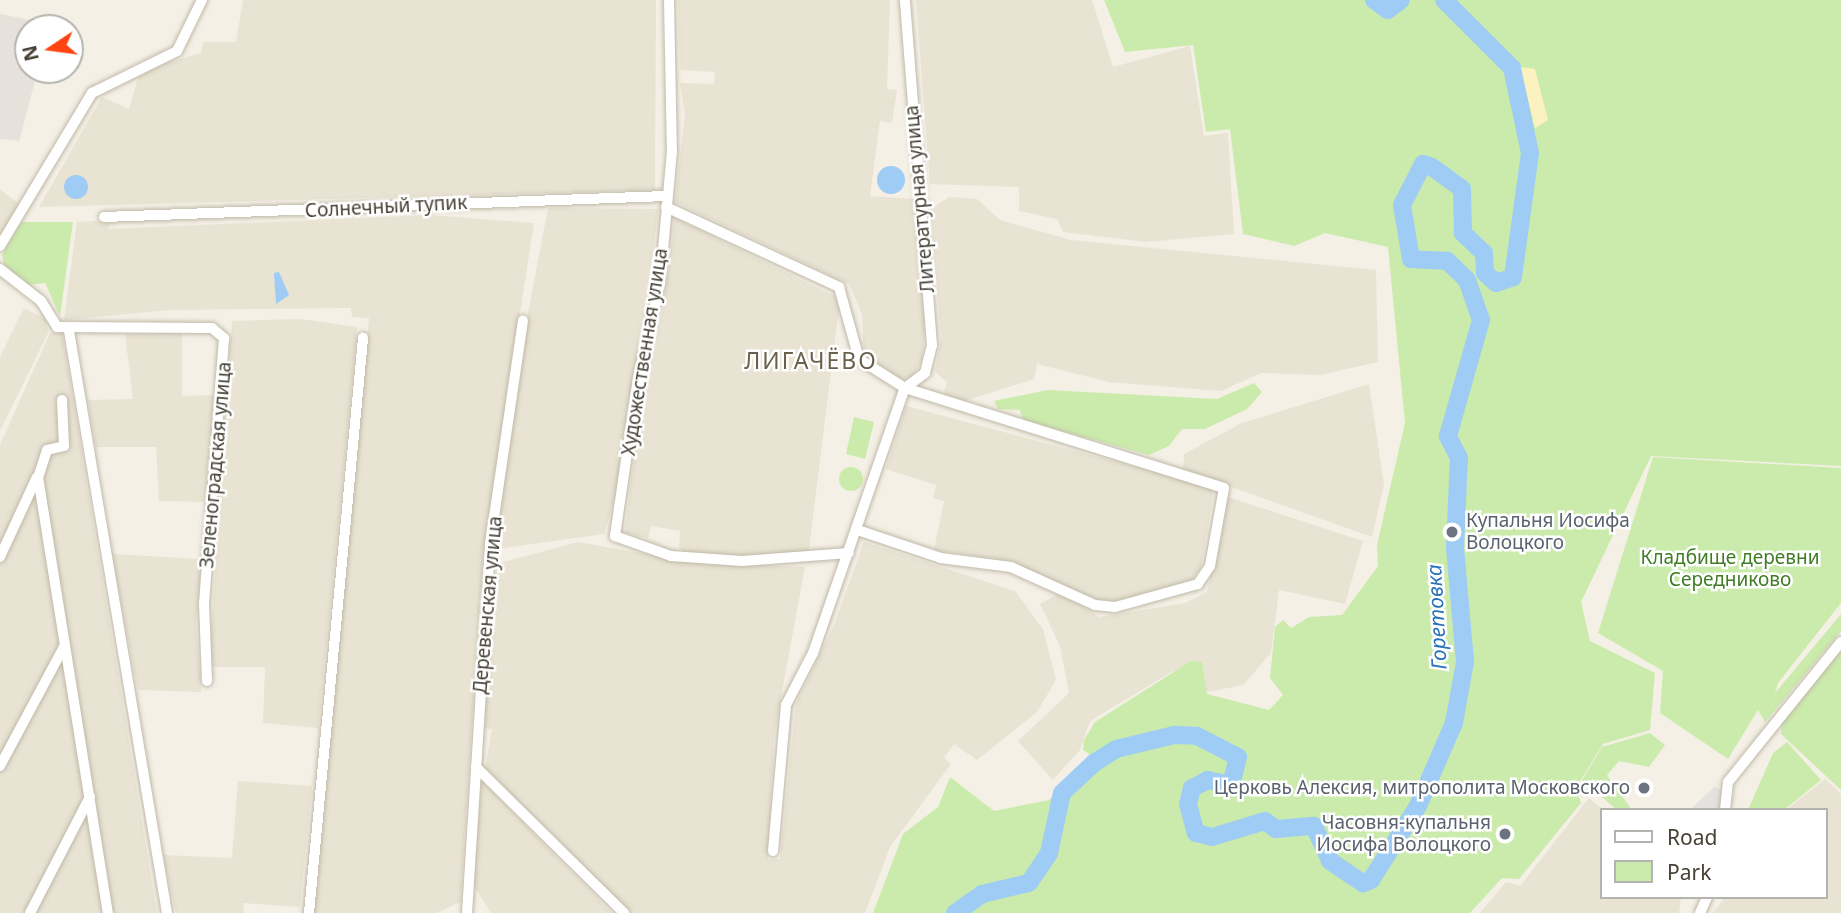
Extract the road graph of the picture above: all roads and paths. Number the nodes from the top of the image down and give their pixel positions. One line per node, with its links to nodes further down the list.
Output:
1 (202, 0): 6 (street)
2 (670, 0): 4 (street, Художественная улица)
3 (905, 0): 11 (street, Литературная улица)
4 (667, 201): 5 (street, Солнечный тупик); 11 (street); 15 (street, Художественная улица)
5 (104, 217)
6 (0, 246)
7 (0, 269): 9 (street)
8 (523, 320): 21 (street, Деревенская улица)
9 (69, 331): 19 (street, Зеленоградская улица); 28 (street)
10 (363, 338): 29 (street)
11 (905, 387): 14 (street); 14 (street)
12 (62, 400): 13 (street)
13 (37, 477): 16 (street); 18 (street)
14 (858, 530): 15 (street)
15 (849, 554): 24 (street)
16 (0, 556)
17 (1841, 642): 23 (street)
18 (65, 645): 20 (street); 22 (street)
19 (206, 681)
20 (0, 766)
21 (476, 767): 25 (street, Деревенская улица); 30 (street)
22 (90, 797): 26 (street); 27 (street)
23 (1725, 808)
24 (773, 851)
25 (469, 909)
26 (30, 913)
27 (108, 913)
28 (167, 913)
29 (309, 913)
30 (624, 913)

